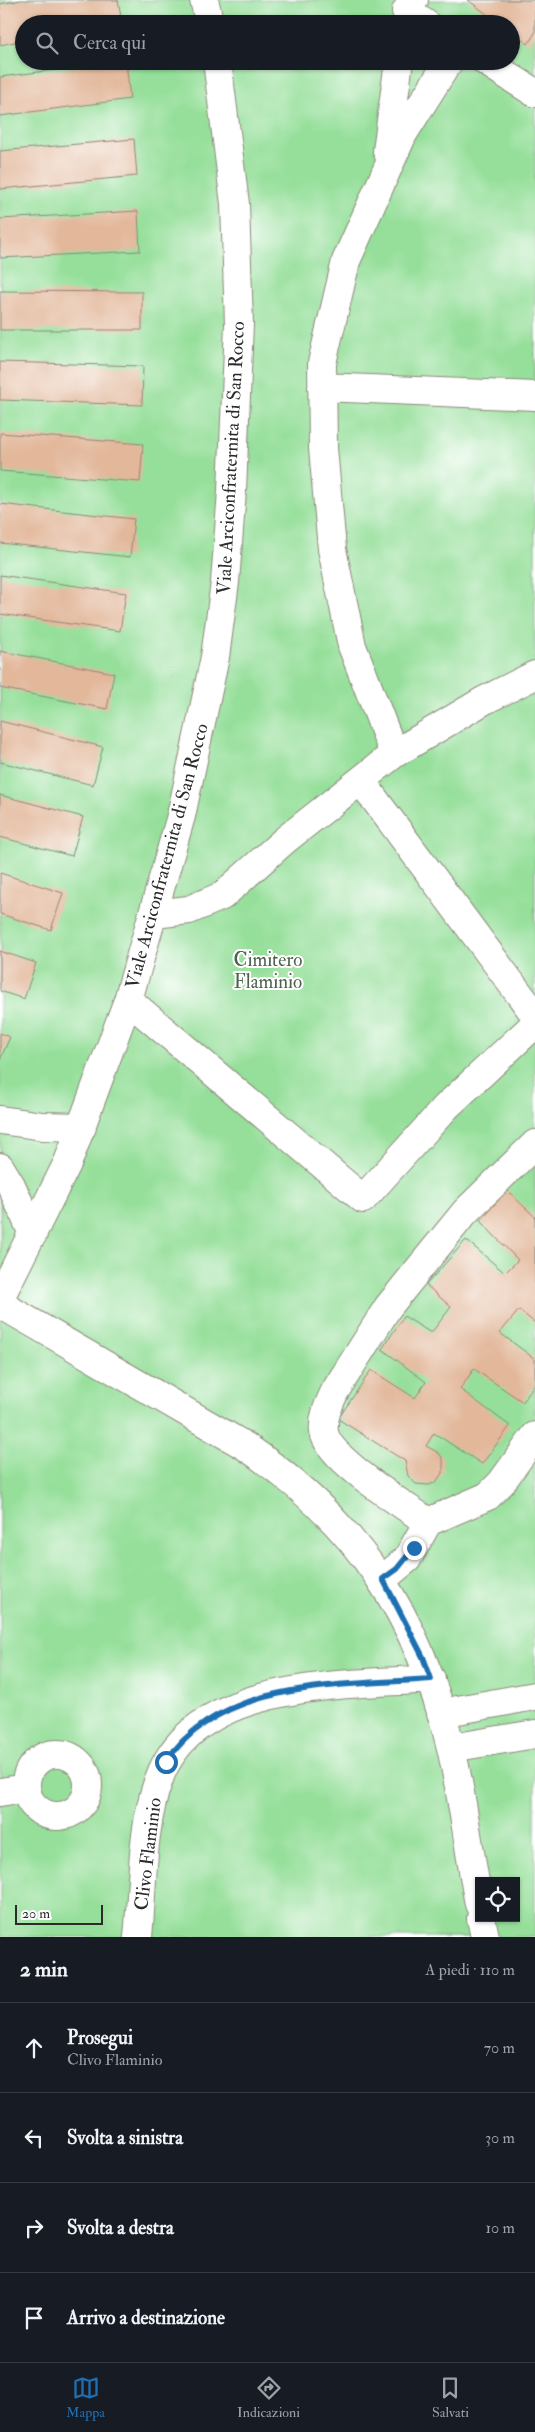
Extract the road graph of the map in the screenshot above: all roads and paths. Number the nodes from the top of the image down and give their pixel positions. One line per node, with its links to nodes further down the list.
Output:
1 (204, 0): 3 (lane)
2 (214, 0): 4 (lane)
3 (208, 15)
4 (215, 15)
5 (218, 70): 16 (lane, Viale Arciconfraternita di San Rocco)
6 (398, 70): 10 (lane)
7 (443, 70): 10 (lane)
8 (500, 70): 9 (lane)
9 (535, 93)
10 (383, 177): 11 (lane)
11 (322, 387): 12 (lane); 14 (lane)
12 (535, 396)
13 (535, 675): 14 (lane)
14 (394, 754): 15 (lane)
15 (361, 781): 16 (lane); 18 (lane)
16 (154, 914): 17 (lane, Viale Arciconfraternita di San Rocco)
17 (128, 1000): 19 (lane); 21 (lane, Viale Arciconfraternita di San Rocco)
18 (535, 1015)
19 (535, 1024)
20 (0, 1120): 21 (lane)
21 (82, 1127): 24 (lane, Viale Arciconfraternita di San Rocco)
22 (535, 1144): 28 (lane)
23 (0, 1167): 24 (lane)
24 (33, 1234): 25 (lane, Viale Arciconfraternita di San Rocco)
25 (0, 1298)
26 (0, 1304): 29 (lane)
27 (535, 1436): 28 (lane)
28 (428, 1522): 29 (lane)
29 (383, 1579): 30 (lane)
30 (431, 1679): 32 (lane); 37 (lane, Clivo Flaminio)
31 (535, 1696): 32 (lane)
32 (441, 1713): 34 (lane)
33 (535, 1734): 34 (lane)
34 (451, 1748): 35 (lane)
35 (475, 1882)
36 (482, 1922): 38 (lane)
37 (138, 1937)
38 (485, 1937)

